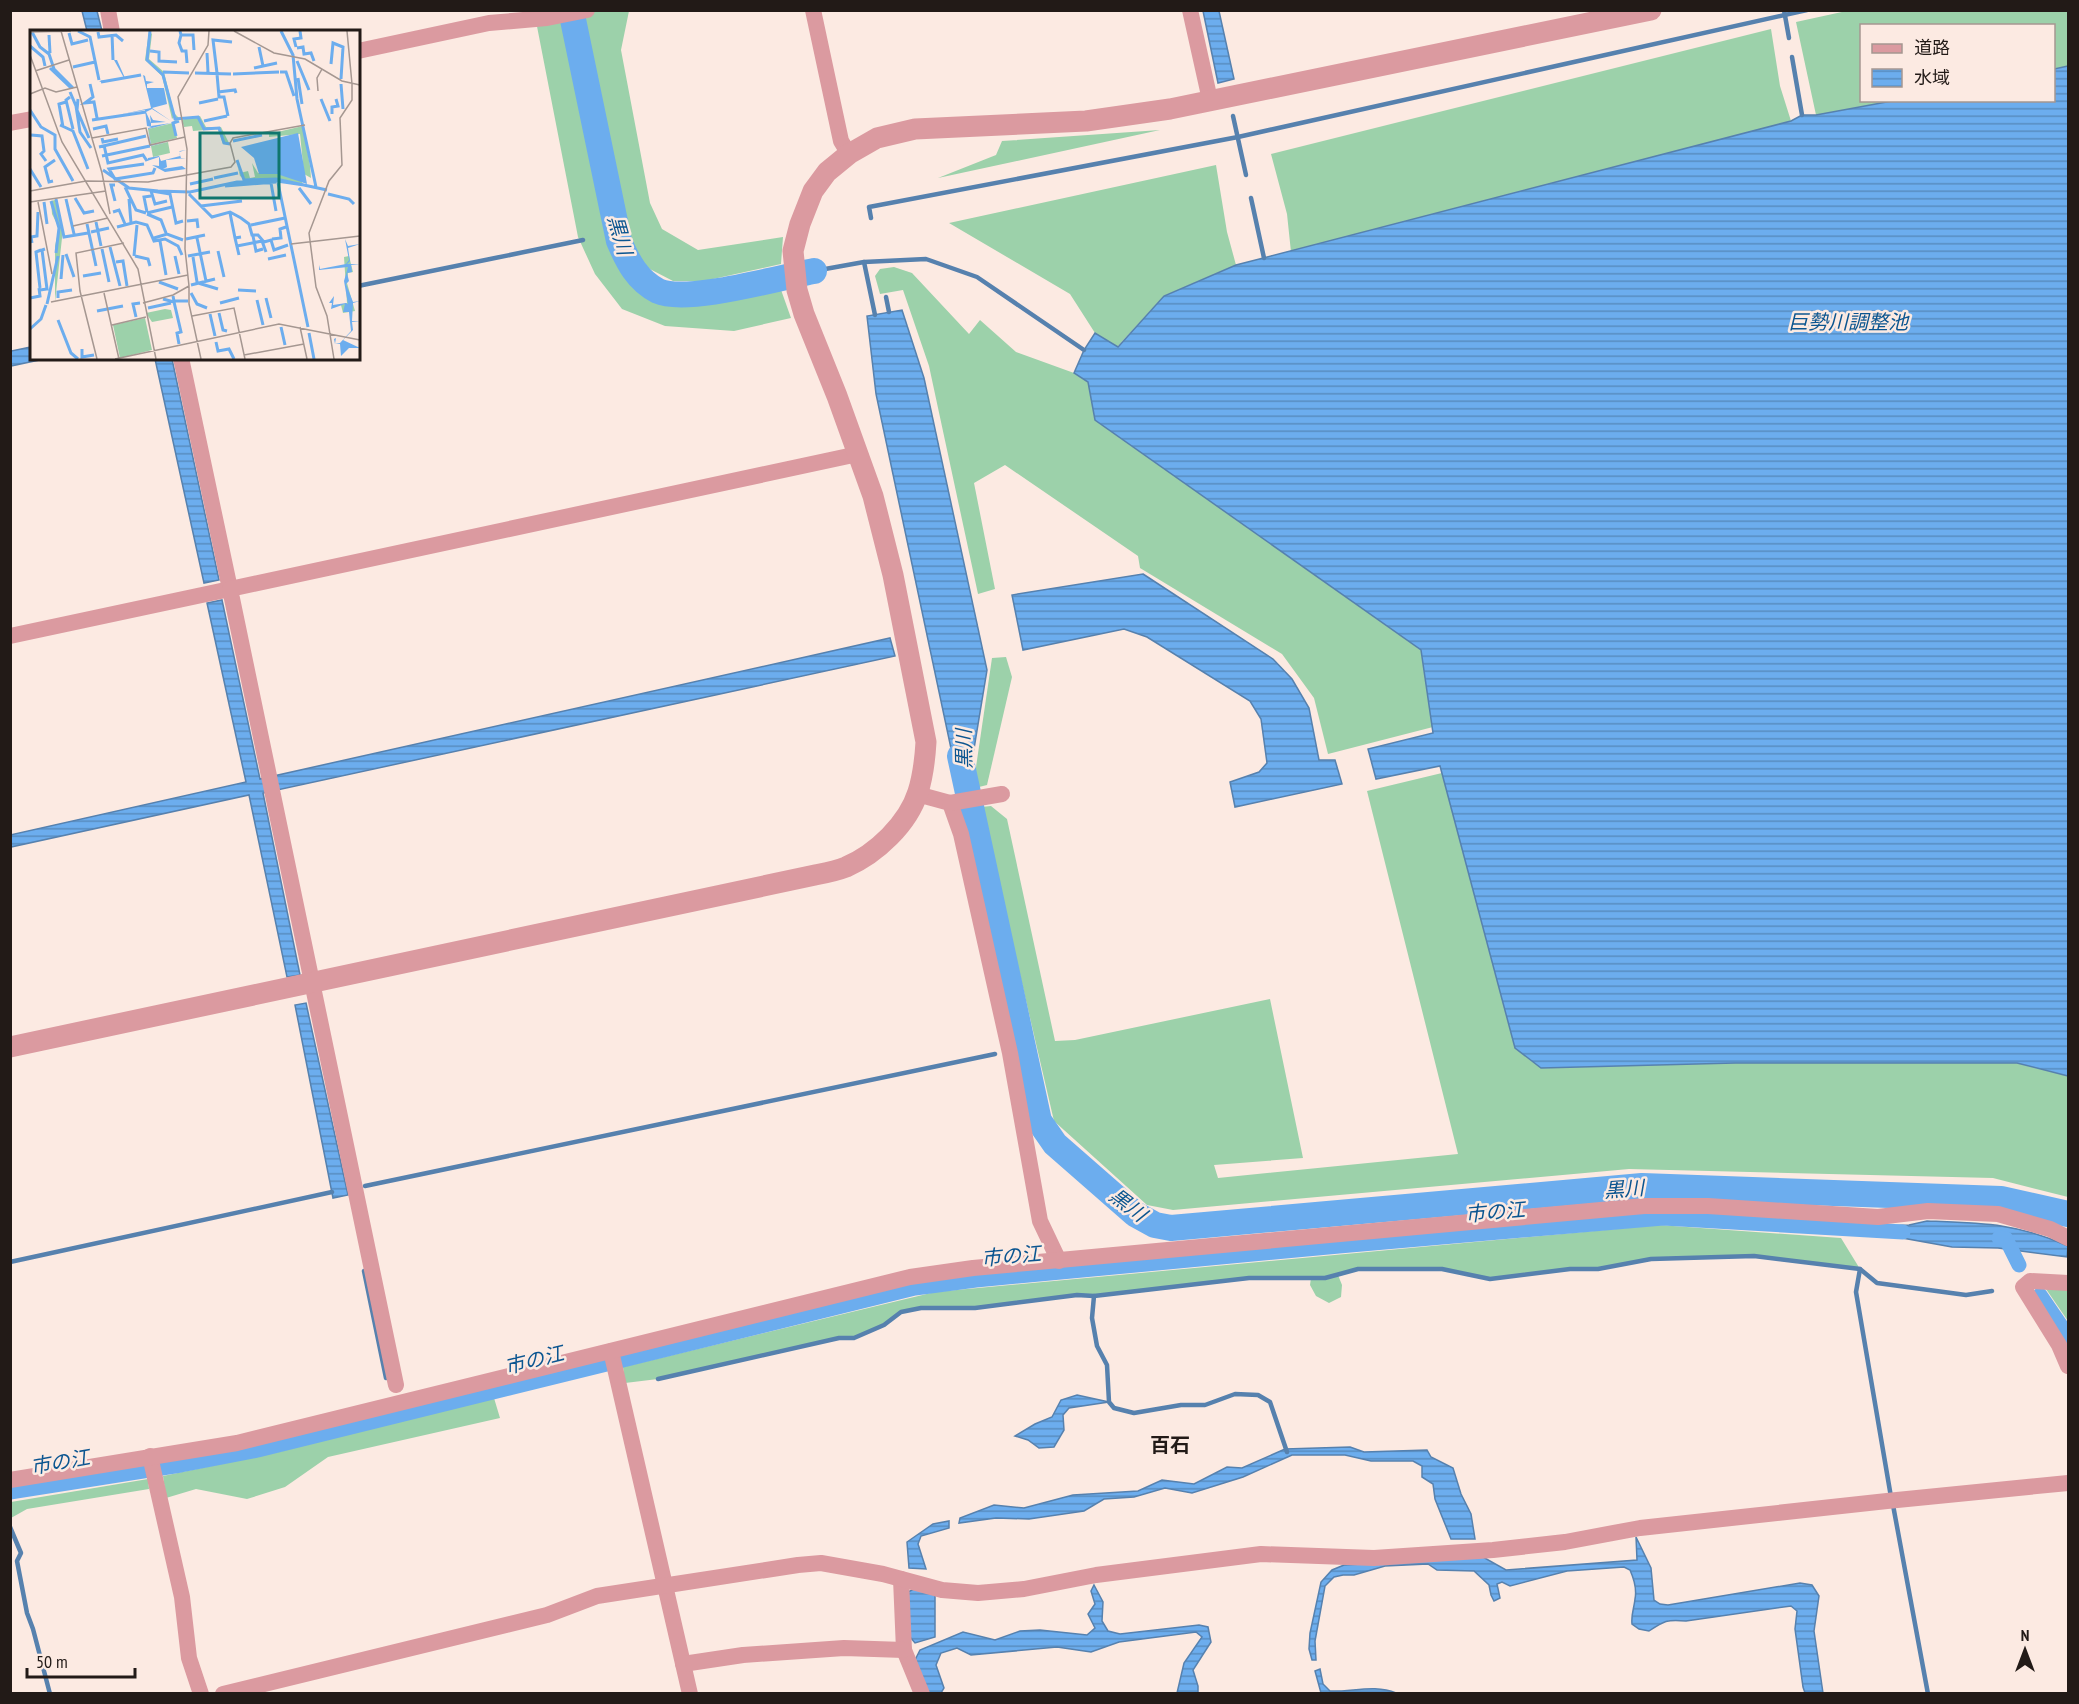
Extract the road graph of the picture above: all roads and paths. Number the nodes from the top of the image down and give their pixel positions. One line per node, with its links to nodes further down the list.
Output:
1 (108, 10): 6 (street)
2 (587, 10): 7 (street)
3 (813, 10): 11 (street)
4 (1191, 10): 8 (street)
5 (1651, 10): 8 (street)
6 (112, 30)
7 (360, 51)
8 (1210, 100): 11 (street)
9 (30, 119): 10 (street)
10 (10, 123)
11 (849, 154): 13 (street)
12 (181, 360): 14 (street)
13 (858, 454): 14 (street); 16 (street)
14 (230, 589): 15 (street); 19 (street)
15 (10, 636)
16 (917, 794): 18 (street); 19 (street)
17 (1002, 794): 18 (street)
18 (950, 803): 22 (street)
19 (312, 983): 20 (street); 26 (street)
20 (10, 1047)
21 (2068, 1238): 22 (street)
22 (1059, 1261): 24 (street)
23 (2068, 1282): 25 (street)
24 (610, 1351): 27 (street); 31 (street)
25 (2068, 1366)
26 (396, 1385)
27 (150, 1456): 28 (street); 34 (street)
28 (10, 1480)
29 (2068, 1483): 30 (street)
30 (901, 1579): 31 (street); 32 (street)
31 (666, 1585): 33 (street); 35 (street)
32 (904, 1650): 33 (street); 37 (street)
33 (683, 1664): 36 (street)
34 (201, 1694)
35 (223, 1694)
36 (690, 1694)
37 (922, 1694)

